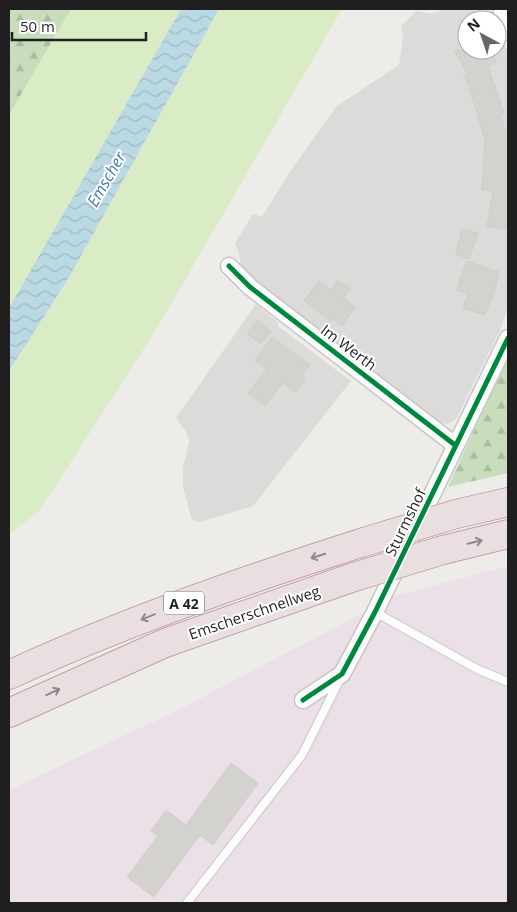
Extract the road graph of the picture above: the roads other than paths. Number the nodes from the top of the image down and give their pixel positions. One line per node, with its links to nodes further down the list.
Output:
1 (229, 266): 3 (street, Im Werth)
2 (508, 338): 3 (street, Sturmshof)
3 (456, 445): 6 (street, Sturmshof)
4 (508, 502): 8 (highway, Emscherschnellweg / A 42, one-way to 8, bridge)
5 (508, 534): 11 (highway, Emscherschnellweg / A 42, one-way to 5, bridge)
6 (375, 612): 7 (street, Sturmshof); 9 (lane)
7 (342, 674): 10 (street, Sturmshof); 12 (lane)
8 (9, 675)
9 (508, 682)
10 (304, 700)
11 (9, 713)
12 (187, 903)

